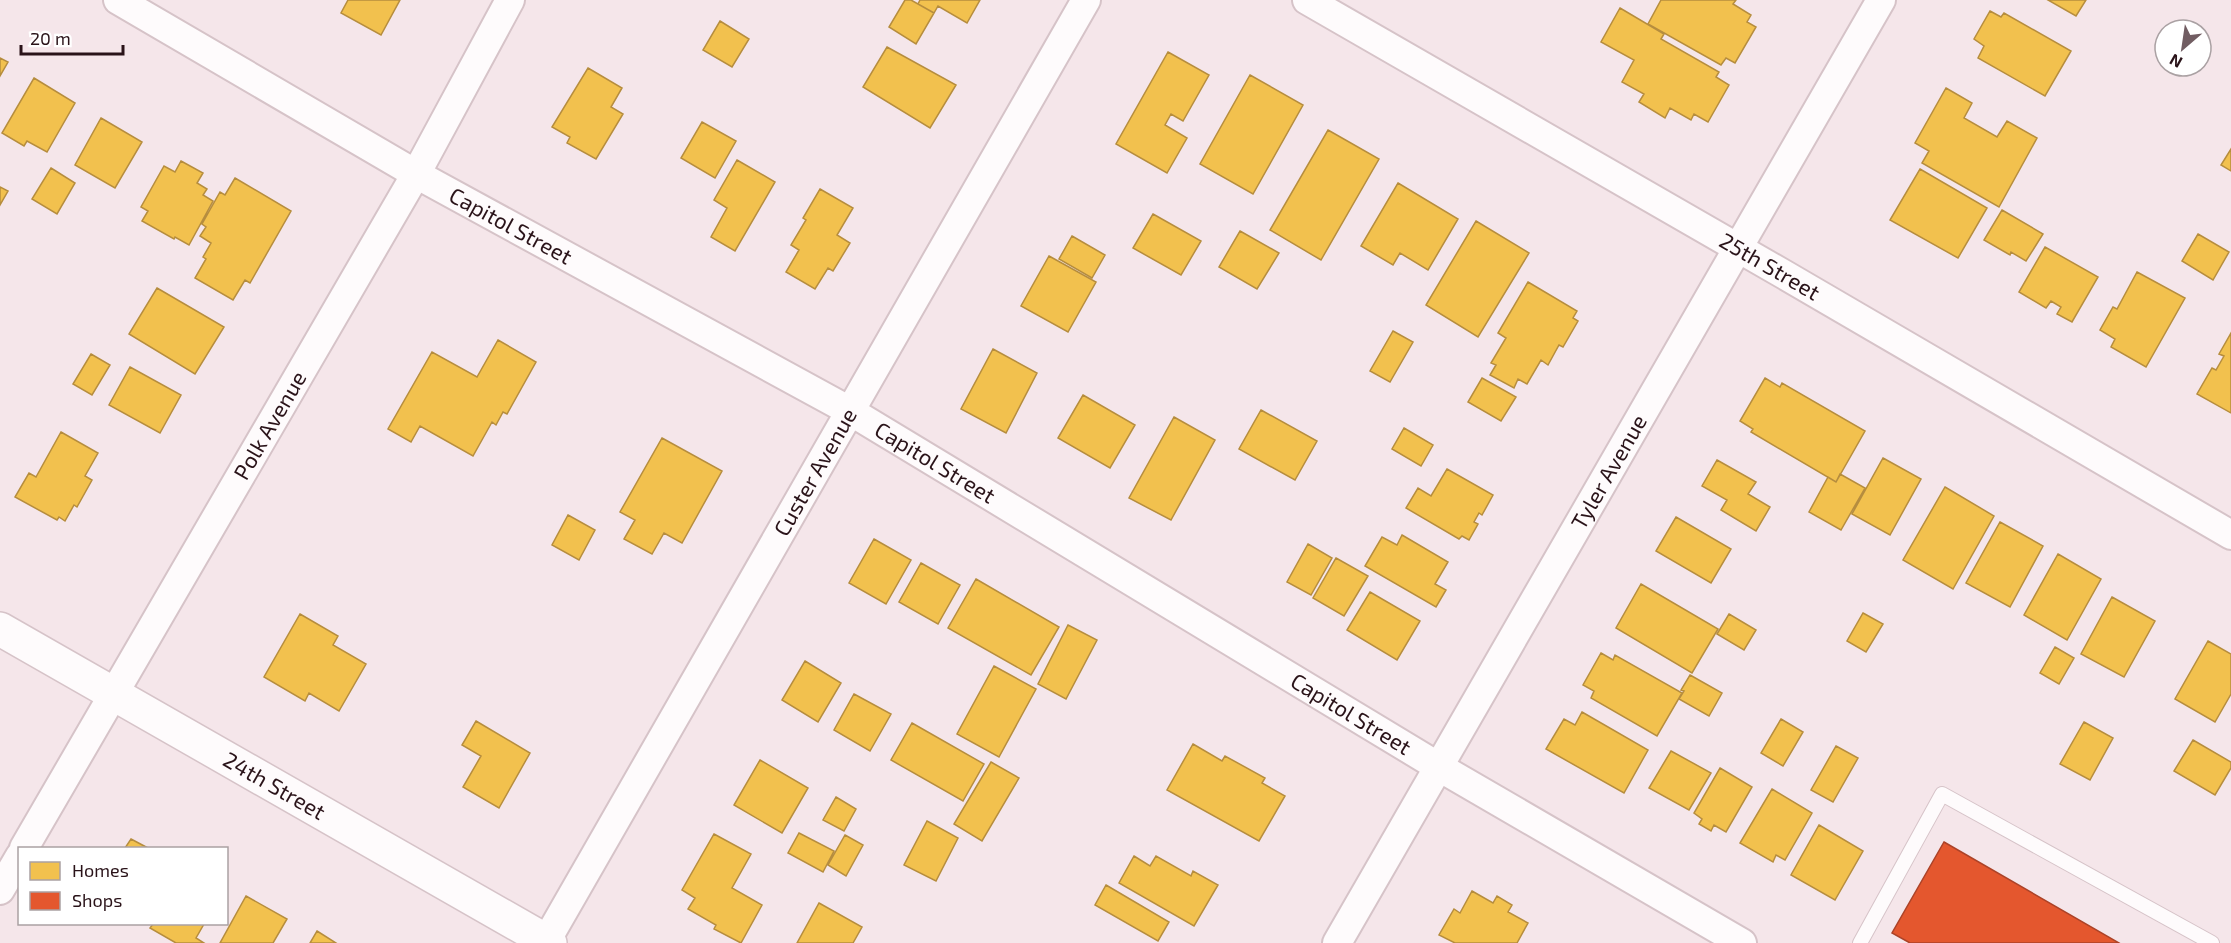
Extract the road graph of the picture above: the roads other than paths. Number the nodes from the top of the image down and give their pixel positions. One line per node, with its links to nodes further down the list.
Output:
1 (117, 0): 6 (street, Capitol Street)
2 (510, 0): 6 (street, Polk Avenue)
3 (1086, 0): 8 (street, Custer Avenue)
4 (1307, 0): 7 (street, 25th Street)
5 (1881, 0): 7 (street, Tyler Avenue)
6 (416, 174): 8 (street, Capitol Street); 11 (street, Polk Avenue)
7 (1738, 248): 9 (street, 25th Street); 12 (street, Tyler Avenue)
8 (850, 411): 12 (street, Capitol Street); 16 (street, Custer Avenue)
9 (2231, 535)
10 (0, 629): 11 (street, 24th Street)
11 (113, 694): 13 (street, Polk Avenue); 16 (street, 24th Street)
12 (1439, 767): 17 (street, Tyler Avenue); 18 (street, Capitol Street)
13 (25, 847)
14 (18, 859): 15 (street)
15 (0, 890)
16 (547, 942)
17 (1337, 943)
18 (1742, 943)
19 (1860, 943): 20 (lane)
20 (2212, 943)

